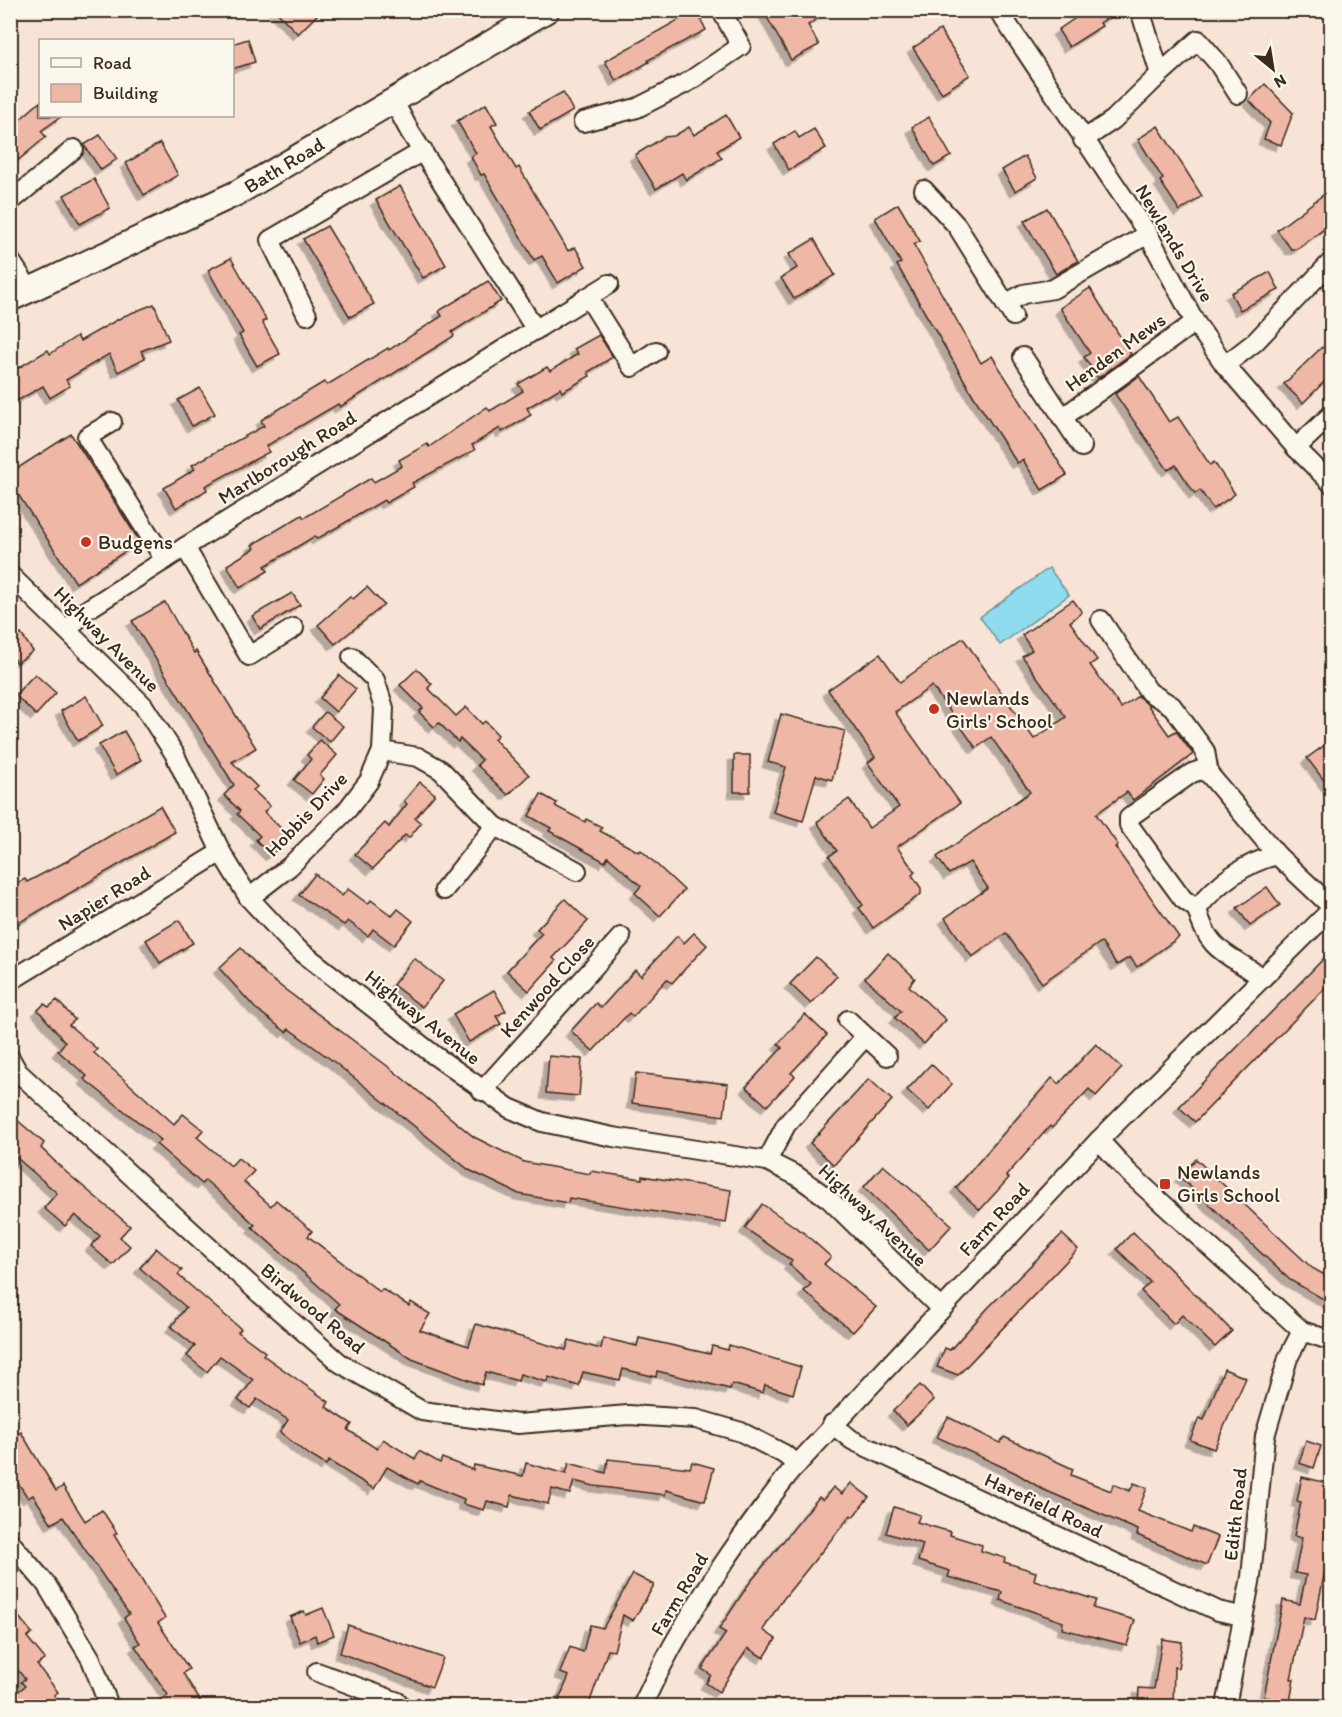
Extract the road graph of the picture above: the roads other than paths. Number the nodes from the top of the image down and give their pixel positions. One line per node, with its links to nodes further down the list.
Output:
1 (547, 10): 7 (main road, Bath Road)
2 (721, 10): 8 (street)
3 (998, 10): 9 (street, Newlands Drive)
4 (1140, 10): 5 (street)
5 (1160, 74): 6 (street); 9 (street)
6 (1238, 94)
7 (393, 100): 11 (street); 18 (main road, Bath Road)
8 (583, 122)
9 (1083, 140): 14 (street, Newlands Drive)
10 (74, 149): 13 (street)
11 (423, 151): 20 (street); 22 (street)
12 (924, 190): 14 (street)
13 (10, 202)
14 (1148, 234): 21 (street, Newlands Drive)
15 (10, 260): 18 (street)
16 (1332, 261): 25 (street)
17 (609, 284): 19 (street, Marlborough Road)
18 (20, 294)
19 (588, 297): 22 (street, Marlborough Road); 23 (street)
20 (307, 315)
21 (1195, 322): 25 (street, Newlands Drive); 27 (street, Henden Mews)
22 (536, 330): 32 (street, Marlborough Road)
23 (656, 351)
24 (1023, 357): 27 (street, Henden Mews)
25 (1225, 365): 30 (street, Newlands Drive)
26 (1332, 414): 30 (street)
27 (1062, 418): 29 (street, Henden Mews)
28 (112, 422): 33 (street)
29 (1082, 447)
30 (1296, 448): 31 (street, Newlands Drive)
31 (1332, 484)
32 (185, 547): 33 (street, Marlborough Road); 36 (street)
33 (165, 560): 37 (street, Marlborough Road)
34 (10, 575): 37 (street, Highway Avenue)
35 (1101, 620): 40 (street)
36 (294, 628)
37 (68, 630): 42 (street, Highway Avenue)
38 (352, 657): 39 (street, Hobbis Drive)
39 (382, 751): 41 (street); 46 (street, Hobbis Drive)
40 (1209, 774): 43 (street); 48 (street)
41 (495, 826): 44 (street); 45 (street)
42 (220, 852): 46 (street, Highway Avenue); 51 (street, Napier Road)
43 (1277, 855): 47 (street); 48 (street)
44 (578, 871)
45 (444, 890)
46 (249, 898): 56 (street, Highway Avenue)
47 (1332, 908): 50 (street, Farm Road)
48 (1197, 909): 50 (street)
49 (621, 937): 56 (street, Kenwood Close)
50 (1262, 978): 57 (street, Farm Road)
51 (10, 981)
52 (848, 1020): 53 (street)
53 (865, 1037): 54 (street); 58 (street)
54 (887, 1056)
55 (10, 1058): 63 (street, Birdwood Road)
56 (482, 1091): 58 (street, Highway Avenue)
57 (1099, 1140): 59 (street, Farm Road); 60 (street)
58 (767, 1161): 59 (street, Highway Avenue)
59 (940, 1308): 62 (street, Farm Road)
60 (1302, 1331): 61 (street); 65 (street, Edith Road)
61 (1332, 1341)
62 (832, 1424): 63 (street, Farm Road); 65 (street, Harefield Road)
63 (797, 1465): 69 (street, Farm Road)
64 (10, 1542): 67 (street)
65 (1242, 1616): 70 (street, Edith Road)
66 (317, 1672): 68 (street)
67 (109, 1707)
68 (397, 1707)
69 (642, 1707)
70 (1226, 1707)

